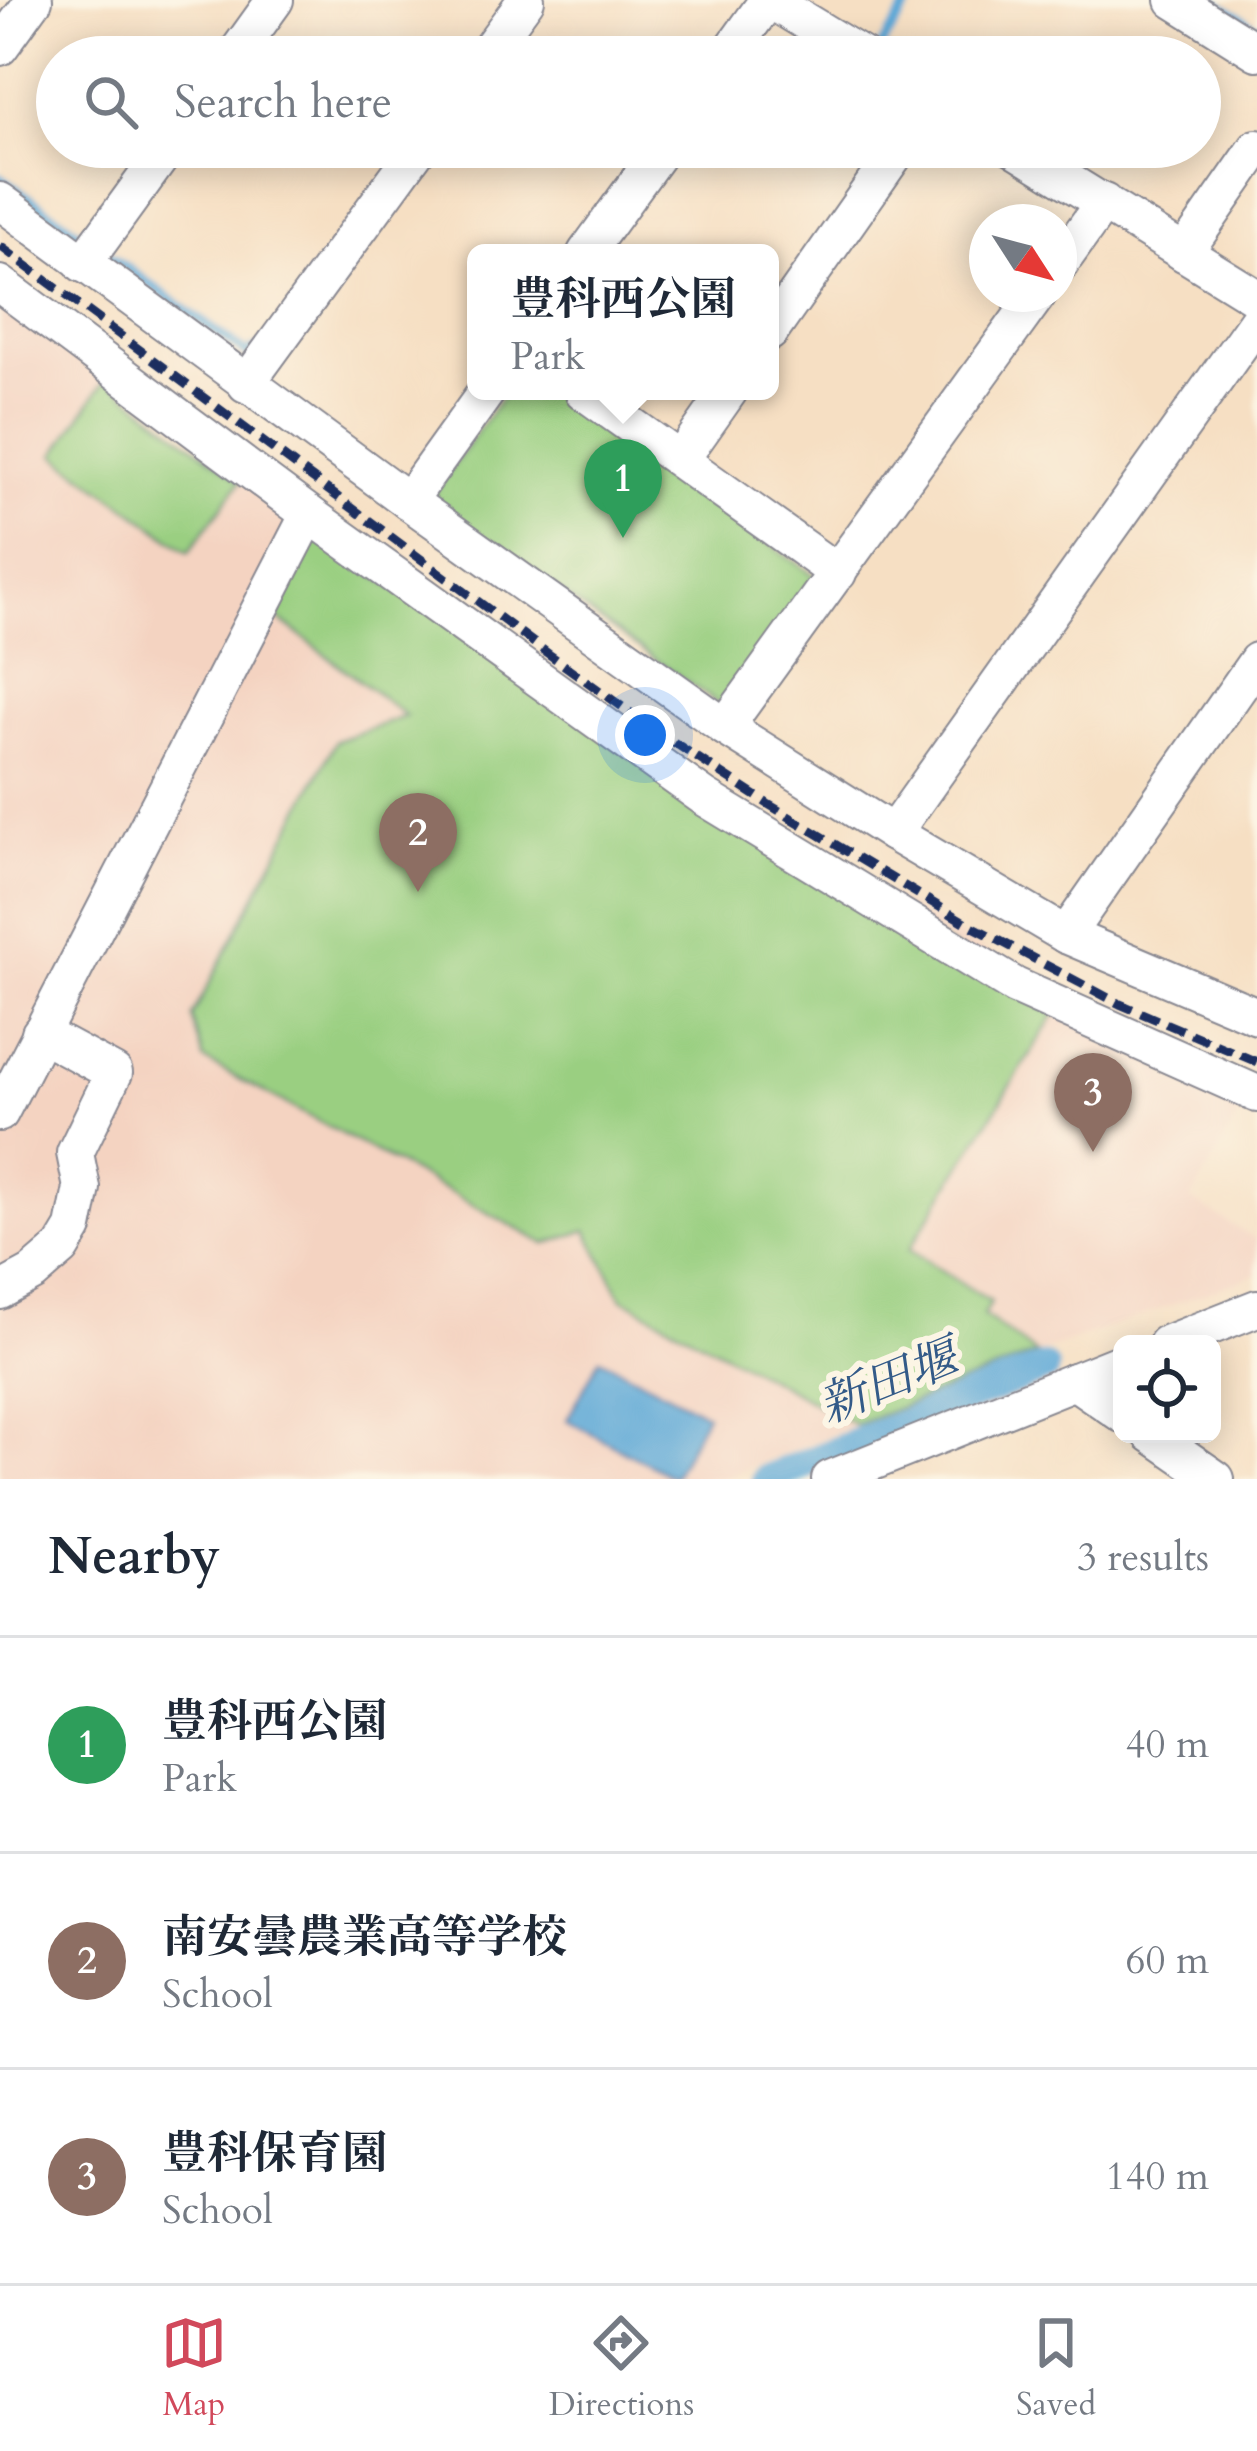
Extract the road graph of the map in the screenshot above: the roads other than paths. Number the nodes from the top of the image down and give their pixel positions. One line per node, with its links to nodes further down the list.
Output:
1 (34, 0): 10 (street)
2 (275, 0): 6 (street)
3 (526, 0): 7 (street)
4 (769, 0): 8 (street); 9 (street)
5 (1174, 0): 11 (street)
6 (249, 36)
7 (499, 36)
8 (742, 36)
9 (829, 36)
10 (0, 47)
11 (1257, 52)
12 (1257, 148): 22 (street)
13 (153, 168): 23 (street)
14 (404, 168): 29 (street)
15 (647, 168): 21 (street)
16 (885, 168): 27 (street)
17 (1048, 168): 19 (street)
18 (0, 201): 23 (street)
19 (1104, 202): 20 (street); 22 (street)
20 (1077, 240)
21 (592, 244)
22 (1184, 253): 25 (street)
23 (83, 264): 29 (street)
24 (0, 284): 35 (street)
25 (1257, 298)
26 (1025, 312): 36 (street)
27 (779, 319)
28 (1257, 321): 39 (street)
29 (246, 384): 34 (street)
30 (481, 400): 34 (street)
31 (596, 400): 33 (street)
32 (723, 400): 33 (street)
33 (681, 460): 36 (street)
34 (408, 501): 38 (street)
35 (310, 514): 42 (street); 43 (street)
36 (838, 572): 38 (street)
37 (1257, 661): 40 (street)
38 (725, 727): 39 (street)
39 (893, 833): 40 (street)
40 (1066, 934): 41 (street)
41 (1251, 1003)
42 (40, 1034): 44 (street); 45 (street)
43 (1257, 1094)
44 (0, 1113)
45 (0, 1291)
46 (1255, 1311): 47 (street)
47 (1190, 1335)
48 (1113, 1366): 49 (street)
49 (1074, 1381): 50 (street); 53 (street)
50 (1113, 1408)
51 (1162, 1443): 52 (street)
52 (1203, 1475)
53 (830, 1479)

